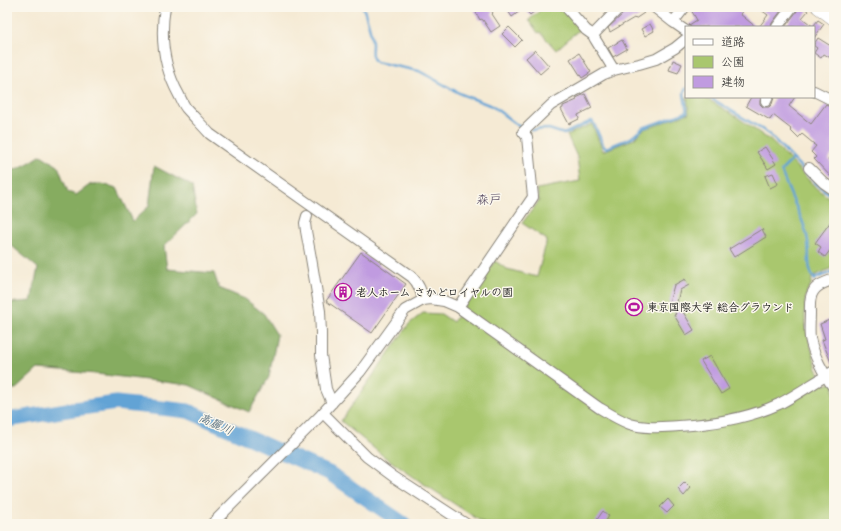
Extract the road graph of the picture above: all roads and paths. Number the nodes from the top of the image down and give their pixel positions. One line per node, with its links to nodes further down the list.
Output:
1 (165, 7): 21 (street)
2 (566, 7): 12 (street)
3 (620, 7): 12 (street)
4 (654, 7): 9 (street)
5 (685, 7): 9 (street)
6 (792, 7): 10 (street)
7 (818, 7): 8 (main road)
8 (834, 19)
9 (673, 22): 11 (street)
10 (778, 26)
11 (685, 30)
12 (593, 35): 14 (street)
13 (685, 40): 14 (street)
14 (614, 70): 22 (street)
15 (815, 92): 16 (street)
16 (834, 101)
17 (808, 168): 18 (street)
18 (834, 190)
19 (307, 216): 25 (street)
20 (834, 279): 23 (street)
21 (422, 300): 22 (street); 25 (street)
22 (458, 308): 23 (street)
23 (830, 374): 24 (street)
24 (834, 388)
25 (332, 403): 26 (street)
26 (323, 414): 27 (street); 28 (street)
27 (212, 524)
28 (466, 524)

